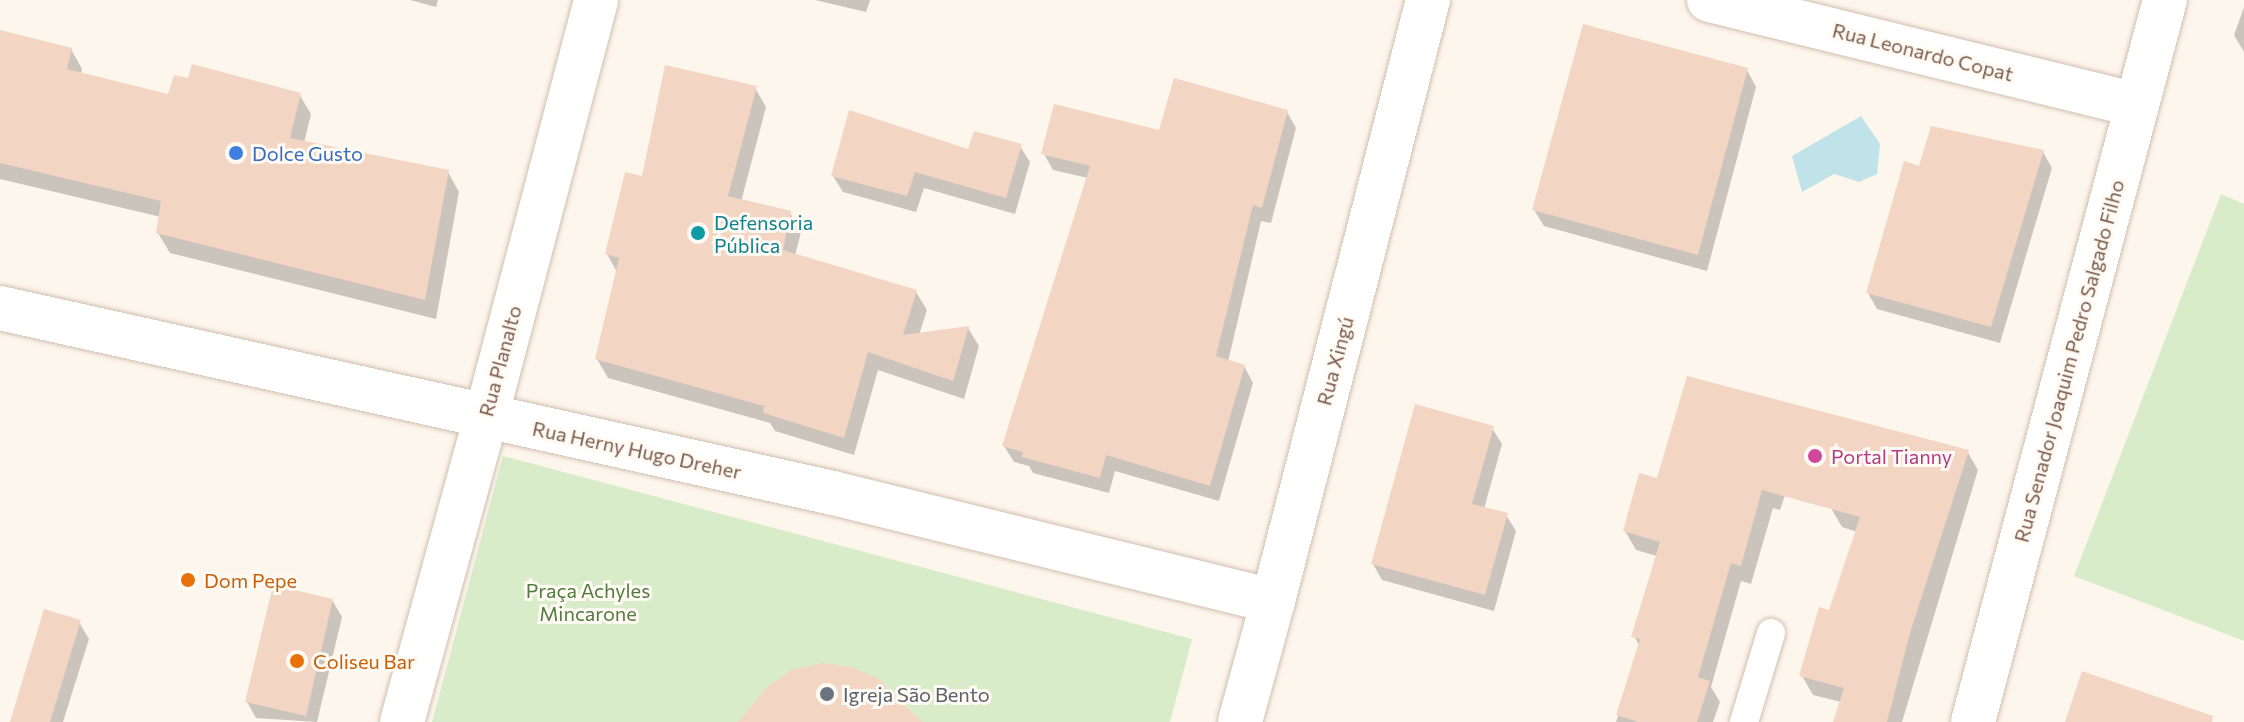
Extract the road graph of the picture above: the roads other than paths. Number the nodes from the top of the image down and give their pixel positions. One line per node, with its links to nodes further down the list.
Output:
1 (596, 0): 7 (street, Rua Planalto)
2 (1428, 0): 8 (street, Rua Xingú)
3 (1709, 0): 5 (street, Rua Leonardo Copat)
4 (2165, 0): 5 (street, Rua Senador Joaquim Pedro Salgado Filho)
5 (2136, 105): 13 (street, Rua Senador Joaquim Pedro Salgado Filho)
6 (0, 308): 7 (street, Rua Herny Hugo Dreher)
7 (486, 417): 8 (street, Rua Herny Hugo Dreher); 10 (street, Rua Planalto)
8 (1273, 601): 11 (street, Rua Xingú)
9 (1771, 633): 12 (lane)
10 (402, 722)
11 (1240, 722)
12 (1744, 722)
13 (1973, 722)

